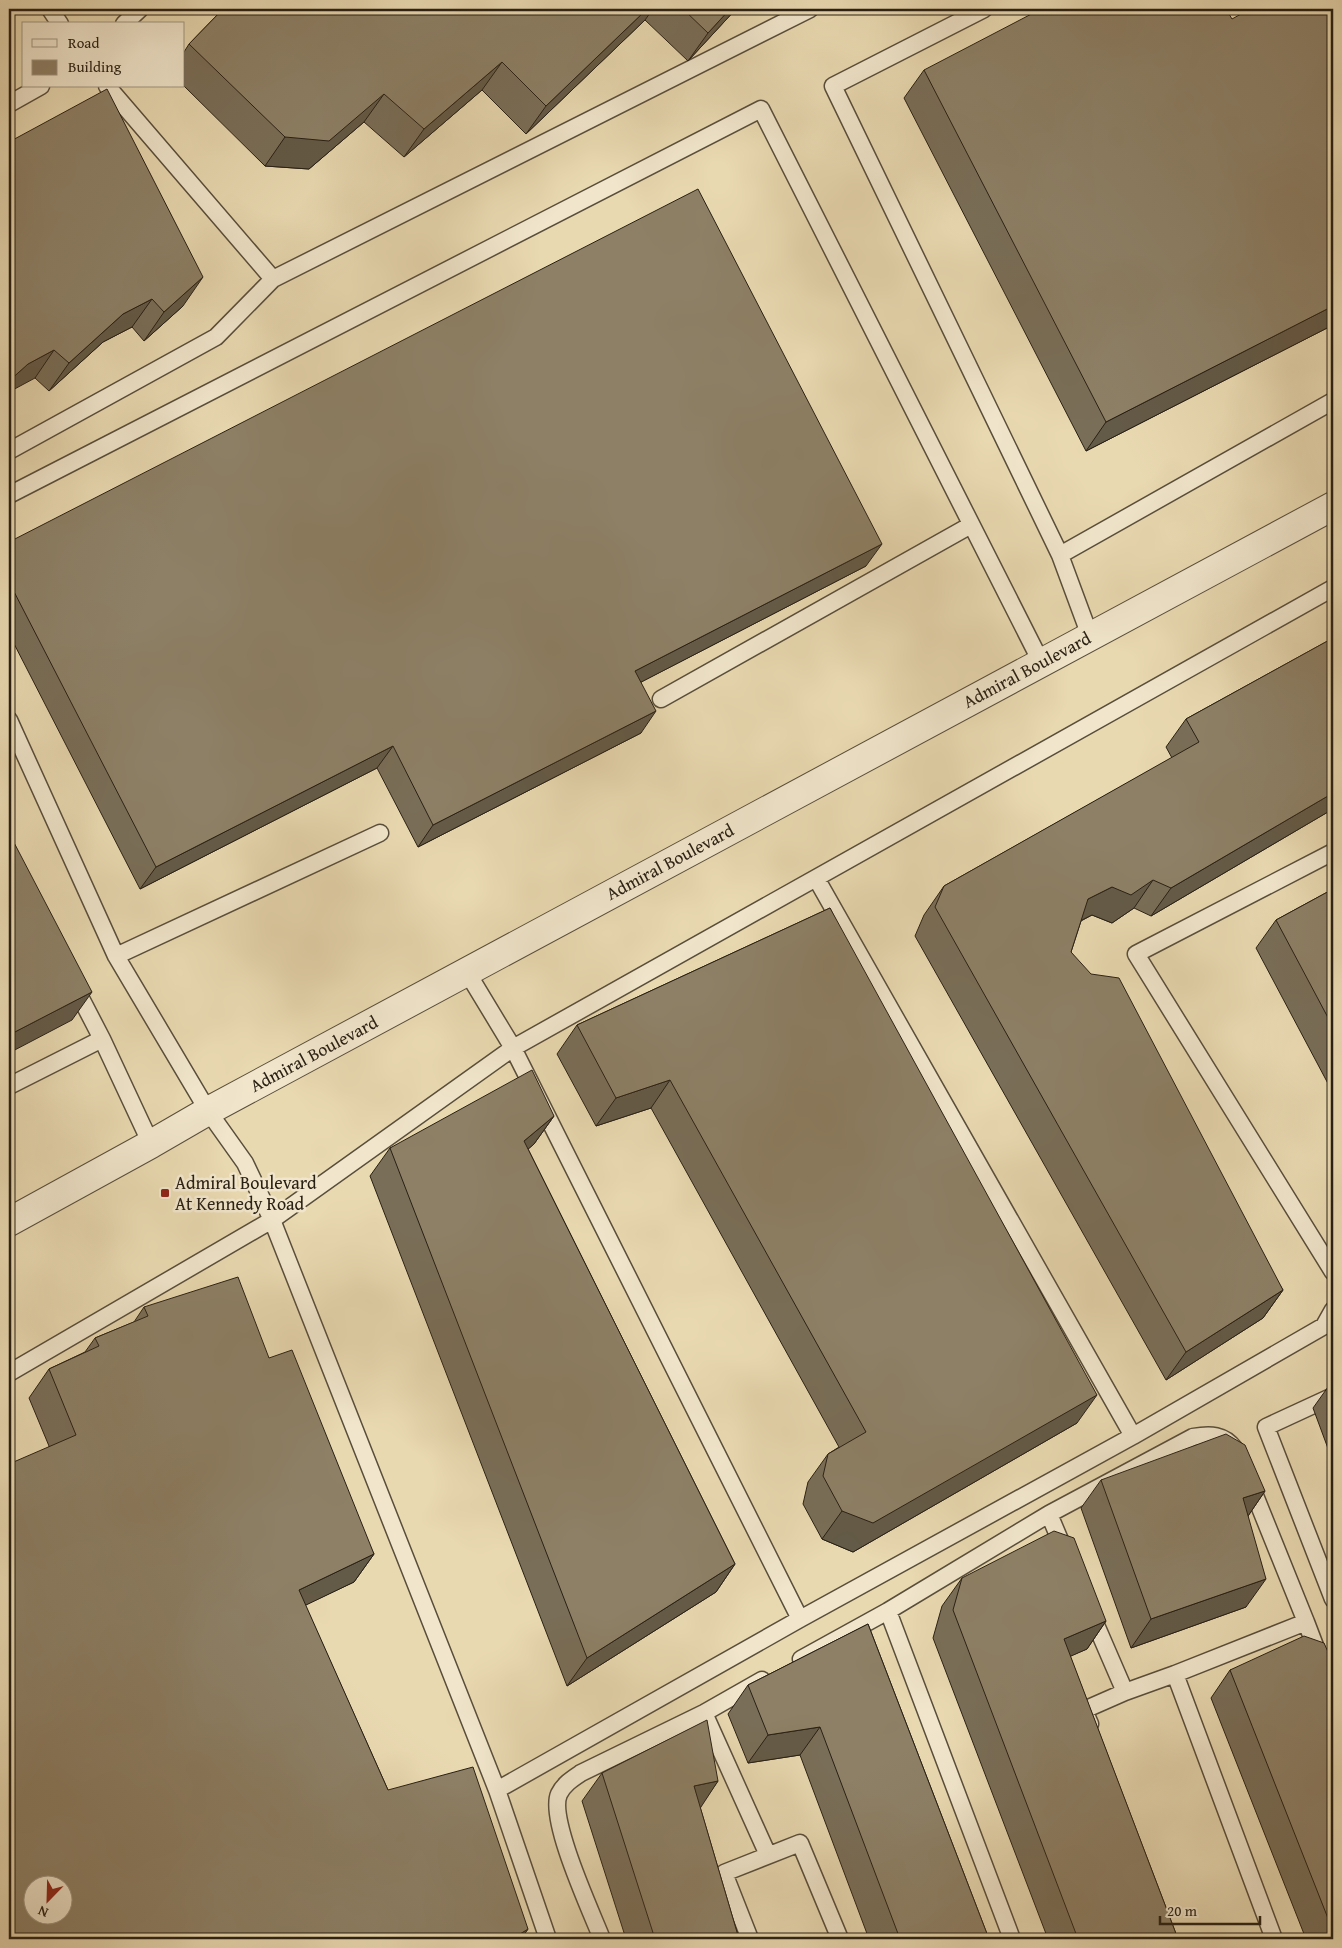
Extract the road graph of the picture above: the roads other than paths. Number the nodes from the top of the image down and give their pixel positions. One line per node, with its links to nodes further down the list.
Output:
1 (50, 9): 5 (lane)
2 (140, 9): 6 (lane)
3 (810, 9): 10 (lane)
4 (984, 9): 16 (lane)
5 (59, 22)
6 (126, 22)
7 (37, 88): 9 (lane)
8 (109, 88): 10 (lane)
9 (9, 104)
10 (273, 279): 12 (lane)
11 (1333, 401): 16 (lane)
12 (9, 451)
13 (9, 494): 15 (lane)
14 (1333, 506): 18 (street, Admiral Boulevard)
15 (971, 525): 19 (lane); 20 (lane)
16 (1060, 555): 18 (lane)
17 (1333, 588): 24 (lane)
18 (1090, 636): 19 (street, Admiral Boulevard)
19 (1041, 662): 27 (street, Admiral Boulevard)
20 (661, 699)
21 (9, 720): 25 (lane)
22 (380, 833): 25 (lane)
23 (1333, 852): 35 (lane)
24 (816, 878): 29 (lane); 39 (lane)
25 (116, 956): 31 (lane)
26 (66, 970): 28 (lane)
27 (466, 972): 29 (lane); 31 (street, Admiral Boulevard)
28 (102, 1039): 30 (lane); 32 (lane)
29 (513, 1048): 33 (lane); 45 (lane)
30 (9, 1086)
31 (208, 1111): 32 (street, Admiral Boulevard); 33 (lane)
32 (151, 1144): 34 (street, Admiral Boulevard)
33 (272, 1220): 37 (lane); 52 (lane)
34 (9, 1222)
35 (1333, 1272)
36 (1333, 1310): 39 (lane)
37 (9, 1373)
38 (1333, 1396): 43 (lane)
39 (1133, 1436): 45 (lane)
40 (1049, 1514): 41 (lane); 44 (lane); 46 (lane)
41 (1072, 1568)
42 (1083, 1594): 48 (lane)
43 (1333, 1599)
44 (888, 1610): 50 (lane); 58 (lane)
45 (800, 1620): 52 (lane)
46 (1306, 1622): 47 (lane); 49 (lane)
47 (1175, 1674): 48 (lane); 59 (lane)
48 (1125, 1692): 51 (lane)
49 (1333, 1692)
50 (704, 1712): 53 (lane); 55 (lane)
51 (1095, 1737)
52 (497, 1790): 54 (lane)
53 (768, 1855): 56 (lane); 57 (lane)
54 (548, 1939)
55 (602, 1939)
56 (750, 1939)
57 (840, 1939)
58 (1012, 1939)
59 (1274, 1939)

